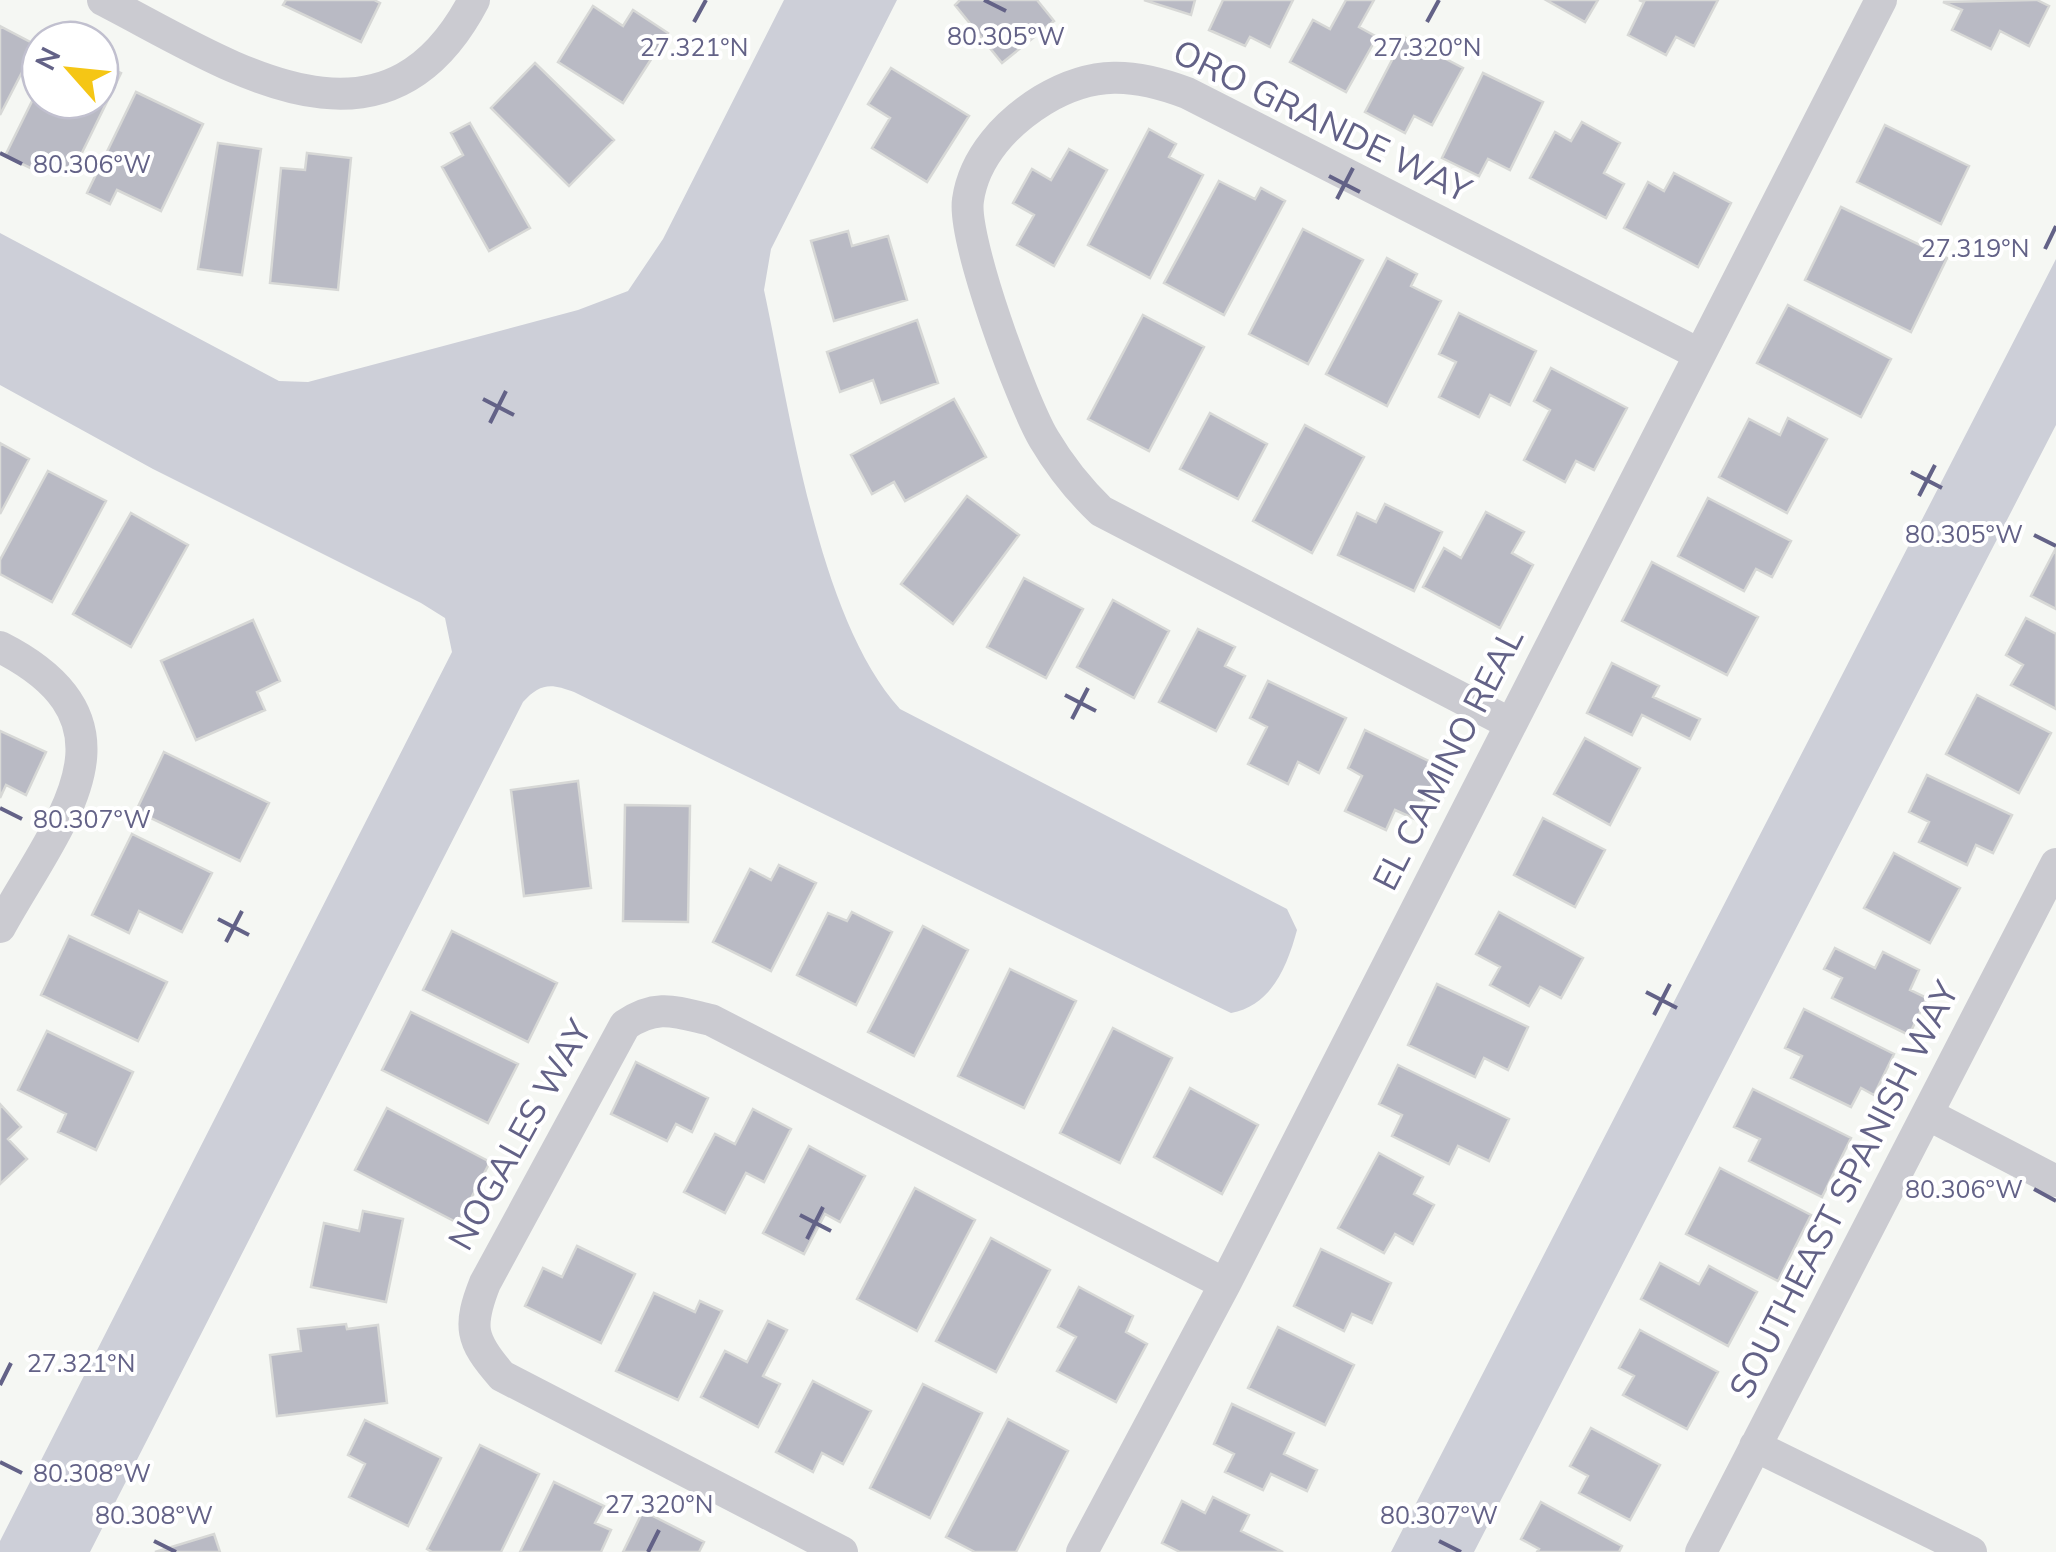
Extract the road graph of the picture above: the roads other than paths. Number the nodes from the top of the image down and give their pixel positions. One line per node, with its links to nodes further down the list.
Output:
1 (103, 0): 2 (street)
2 (474, 0)
3 (1881, 0): 4 (street, EL CAMINO REAL)
4 (1699, 354): 6 (street, EL CAMINO REAL); 6 (street, ORO GRANDE WAY)
5 (0, 646): 8 (street)
6 (1511, 724): 11 (street, EL CAMINO REAL)
7 (2056, 864): 9 (street, SOUTHEAST SPANISH WAY)
8 (0, 927)
9 (1929, 1115): 10 (street); 12 (street, SOUTHEAST SPANISH WAY)
10 (2056, 1181)
11 (1225, 1284): 13 (street, NOGALES WAY); 14 (street, EL CAMINO REAL)
12 (1756, 1446): 15 (street, SOUTHEAST SPANISH WAY); 16 (street)
13 (842, 1552)
14 (1082, 1552)
15 (1701, 1552)
16 (1971, 1552)

